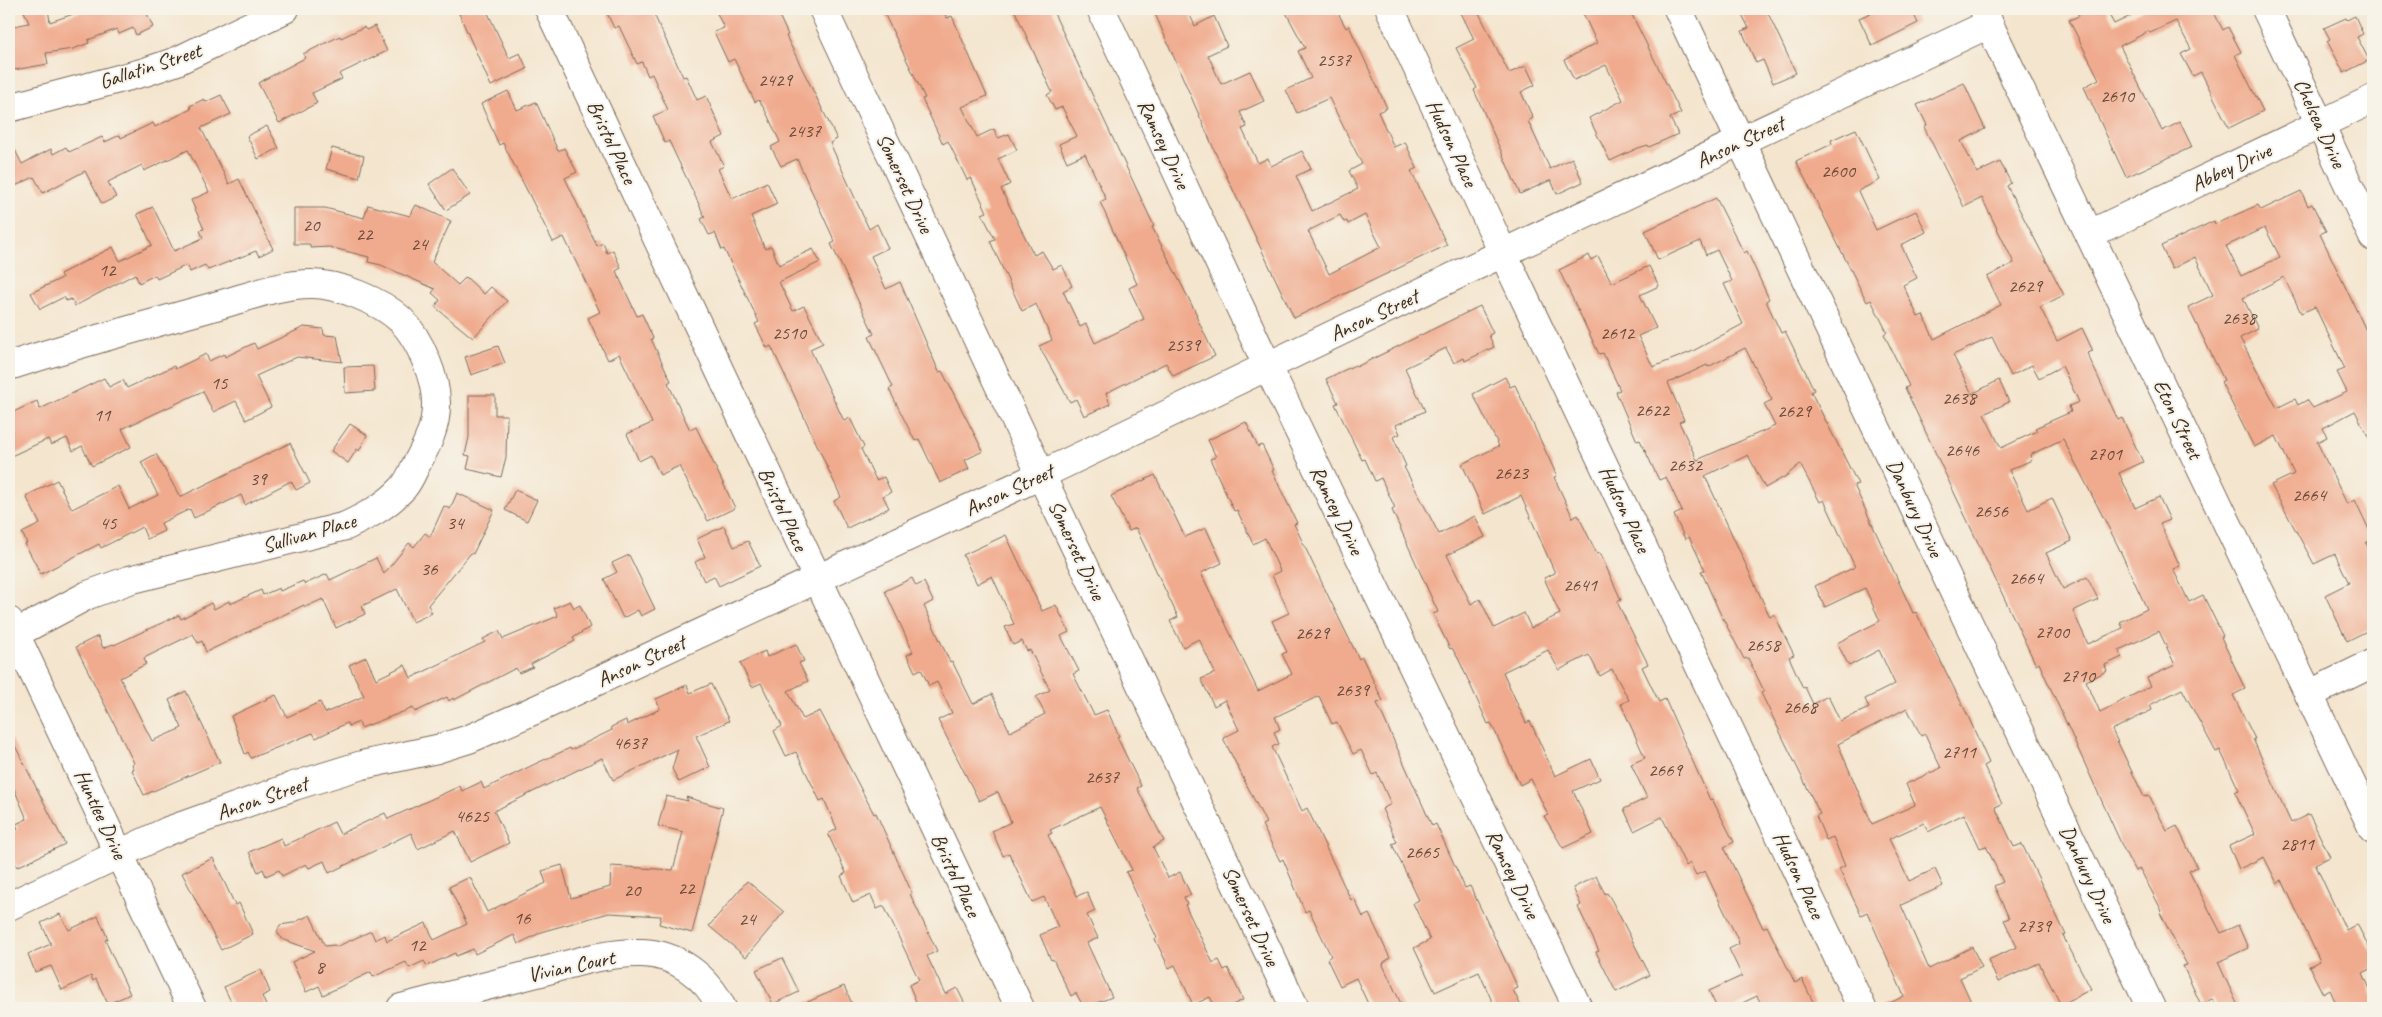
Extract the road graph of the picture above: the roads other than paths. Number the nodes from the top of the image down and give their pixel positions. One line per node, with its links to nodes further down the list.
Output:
1 (285, 9): 8 (street, Gallatin Street)
2 (549, 9): 20 (street, Bristol Place)
3 (823, 9): 19 (street, Somerset Drive)
4 (1101, 9): 17 (street, Ramsey Drive)
5 (1390, 9): 16 (street, Hudson Place)
6 (1678, 9): 13 (street, Danbury Drive)
7 (2266, 9): 12 (street, Chelsea Drive)
8 (254, 16): 11 (street, Gallatin Street)
9 (1986, 16): 13 (street, Anson Street); 14 (street, Eton Street)
10 (2373, 99): 12 (street, Abbey Drive)
11 (9, 108)
12 (2321, 124): 14 (street, Abbey Drive); 15 (street, Chelsea Drive)
13 (1742, 142): 16 (street, Anson Street); 34 (street, Danbury Drive)
14 (2090, 234): 23 (street, Eton Street)
15 (2373, 237)
16 (1503, 253): 17 (street, Anson Street); 33 (street, Hudson Place)
17 (1267, 365): 19 (street, Anson Street); 32 (street, Ramsey Drive)
18 (9, 366): 21 (street, Sullivan Place)
19 (1041, 475): 20 (street, Anson Street); 31 (street, Somerset Drive)
20 (816, 580): 25 (street, Anson Street); 30 (street, Bristol Place)
21 (12, 627): 25 (street, Huntlee Drive)
22 (2373, 663): 23 (street)
23 (2310, 694): 24 (street, Eton Street)
24 (2373, 829)
25 (120, 854): 26 (street, Anson Street); 27 (street, Huntlee Drive)
26 (9, 906)
27 (192, 1008)
28 (401, 1008): 29 (street, Vivian Court)
29 (722, 1008)
30 (1020, 1008)
31 (1295, 1008)
32 (1578, 1008)
33 (1862, 1008)
34 (2151, 1008)

